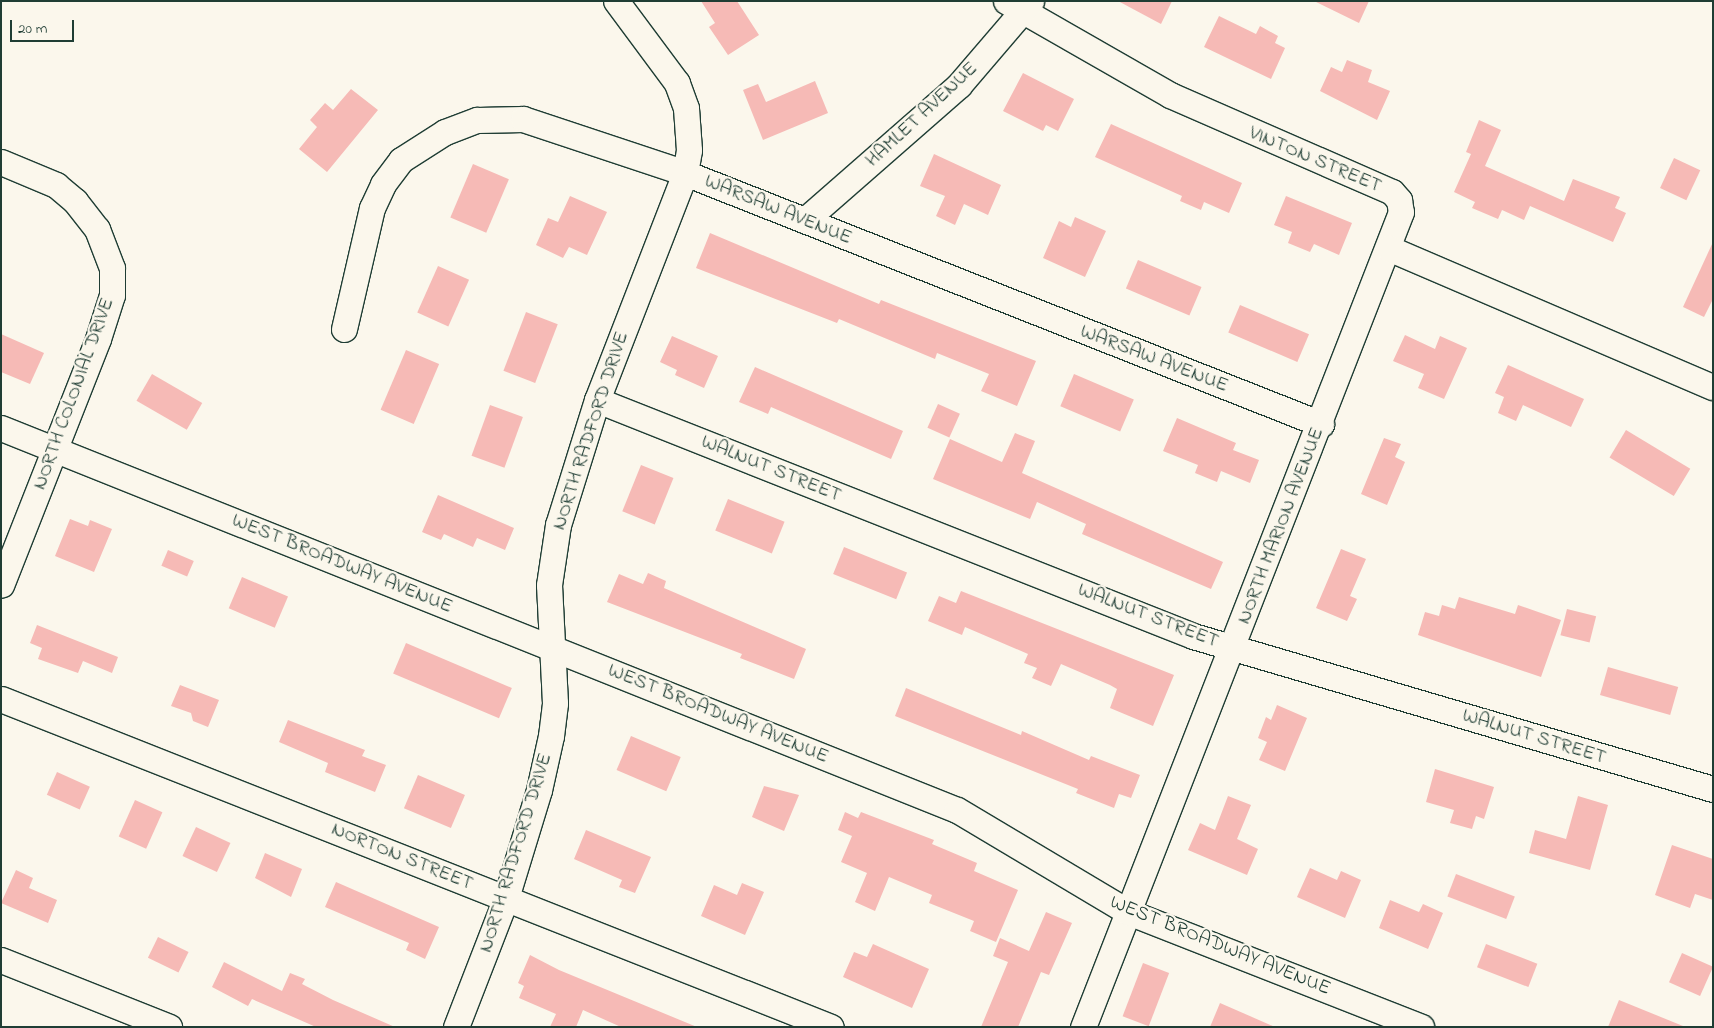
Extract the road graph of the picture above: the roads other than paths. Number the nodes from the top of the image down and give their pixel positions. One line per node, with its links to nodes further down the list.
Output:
1 (616, 1): 4 (street, NORTH RADFORD DRIVE)
2 (1020, 5): 5 (street, HAMLET AVENUE); 6 (street, VINTON STREET)
3 (1, 162): 12 (street, NORTH COLONIAL DRIVE)
4 (685, 173): 5 (street, WARSAW AVENUE); 7 (street, WARSAW AVENUE); 9 (street, NORTH RADFORD DRIVE)
5 (805, 220): 10 (street, WARSAW AVENUE)
6 (1388, 248): 8 (street); 10 (street, NORTH MARION AVENUE)
7 (344, 329)
8 (1713, 388)
9 (597, 400): 14 (street, NORTH RADFORD DRIVE); 15 (street, WALNUT STREET)
10 (1321, 424): 15 (street, NORTH MARION AVENUE)
11 (1, 428): 12 (street, WEST BROADWAY AVENUE)
12 (56, 450): 13 (street, NORTH COLONIAL DRIVE); 14 (street, WEST BROADWAY AVENUE)
13 (1, 585)
14 (553, 648): 18 (street, NORTH RADFORD DRIVE); 19 (street, WEST BROADWAY AVENUE)
15 (1232, 649): 17 (street, WALNUT STREET); 19 (street, NORTH MARION AVENUE)
16 (1, 699): 18 (street, NORTON STREET)
17 (1713, 789)
18 (506, 898): 23 (street, NORTH RADFORD DRIVE); 24 (street, NORTON STREET)
19 (1128, 912): 21 (street, WEST BROADWAY AVENUE); 25 (street, NORTH MARION AVENUE)
20 (1, 960): 22 (street)
21 (1411, 1025)
22 (169, 1027)
23 (456, 1027)
24 (830, 1027)
25 (1084, 1027)

